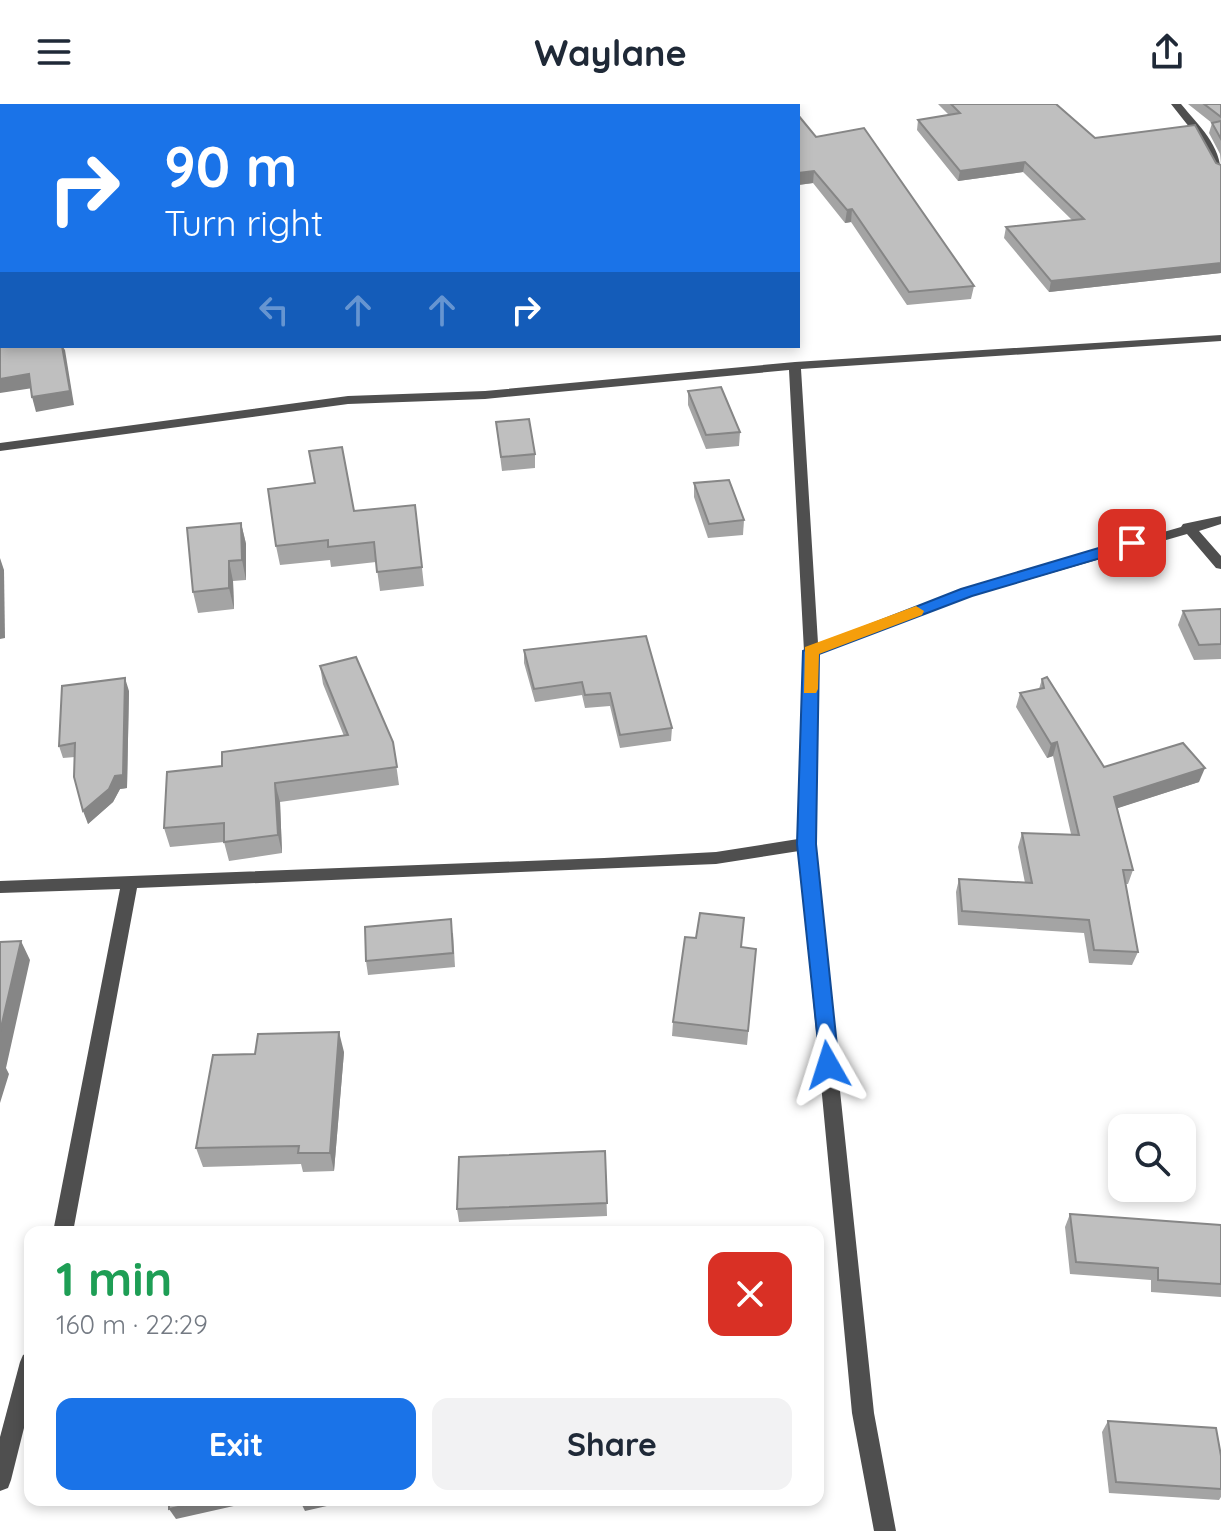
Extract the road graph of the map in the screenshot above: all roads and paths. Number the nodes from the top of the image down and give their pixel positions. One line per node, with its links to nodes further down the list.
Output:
1 (1176, 104): 2 (street)
2 (1221, 172)
3 (1221, 338): 4 (street)
4 (795, 366): 5 (street); 9 (street)
5 (0, 447)
6 (1221, 520): 7 (street)
7 (1188, 527): 8 (street); 9 (street)
8 (1221, 565)
9 (811, 651): 10 (street)
10 (806, 844): 11 (street); 16 (street)
11 (130, 881): 12 (street); 13 (street)
12 (0, 887)
13 (64, 1226)
14 (24, 1386): 15 (street)
15 (0, 1480)
16 (885, 1531)

